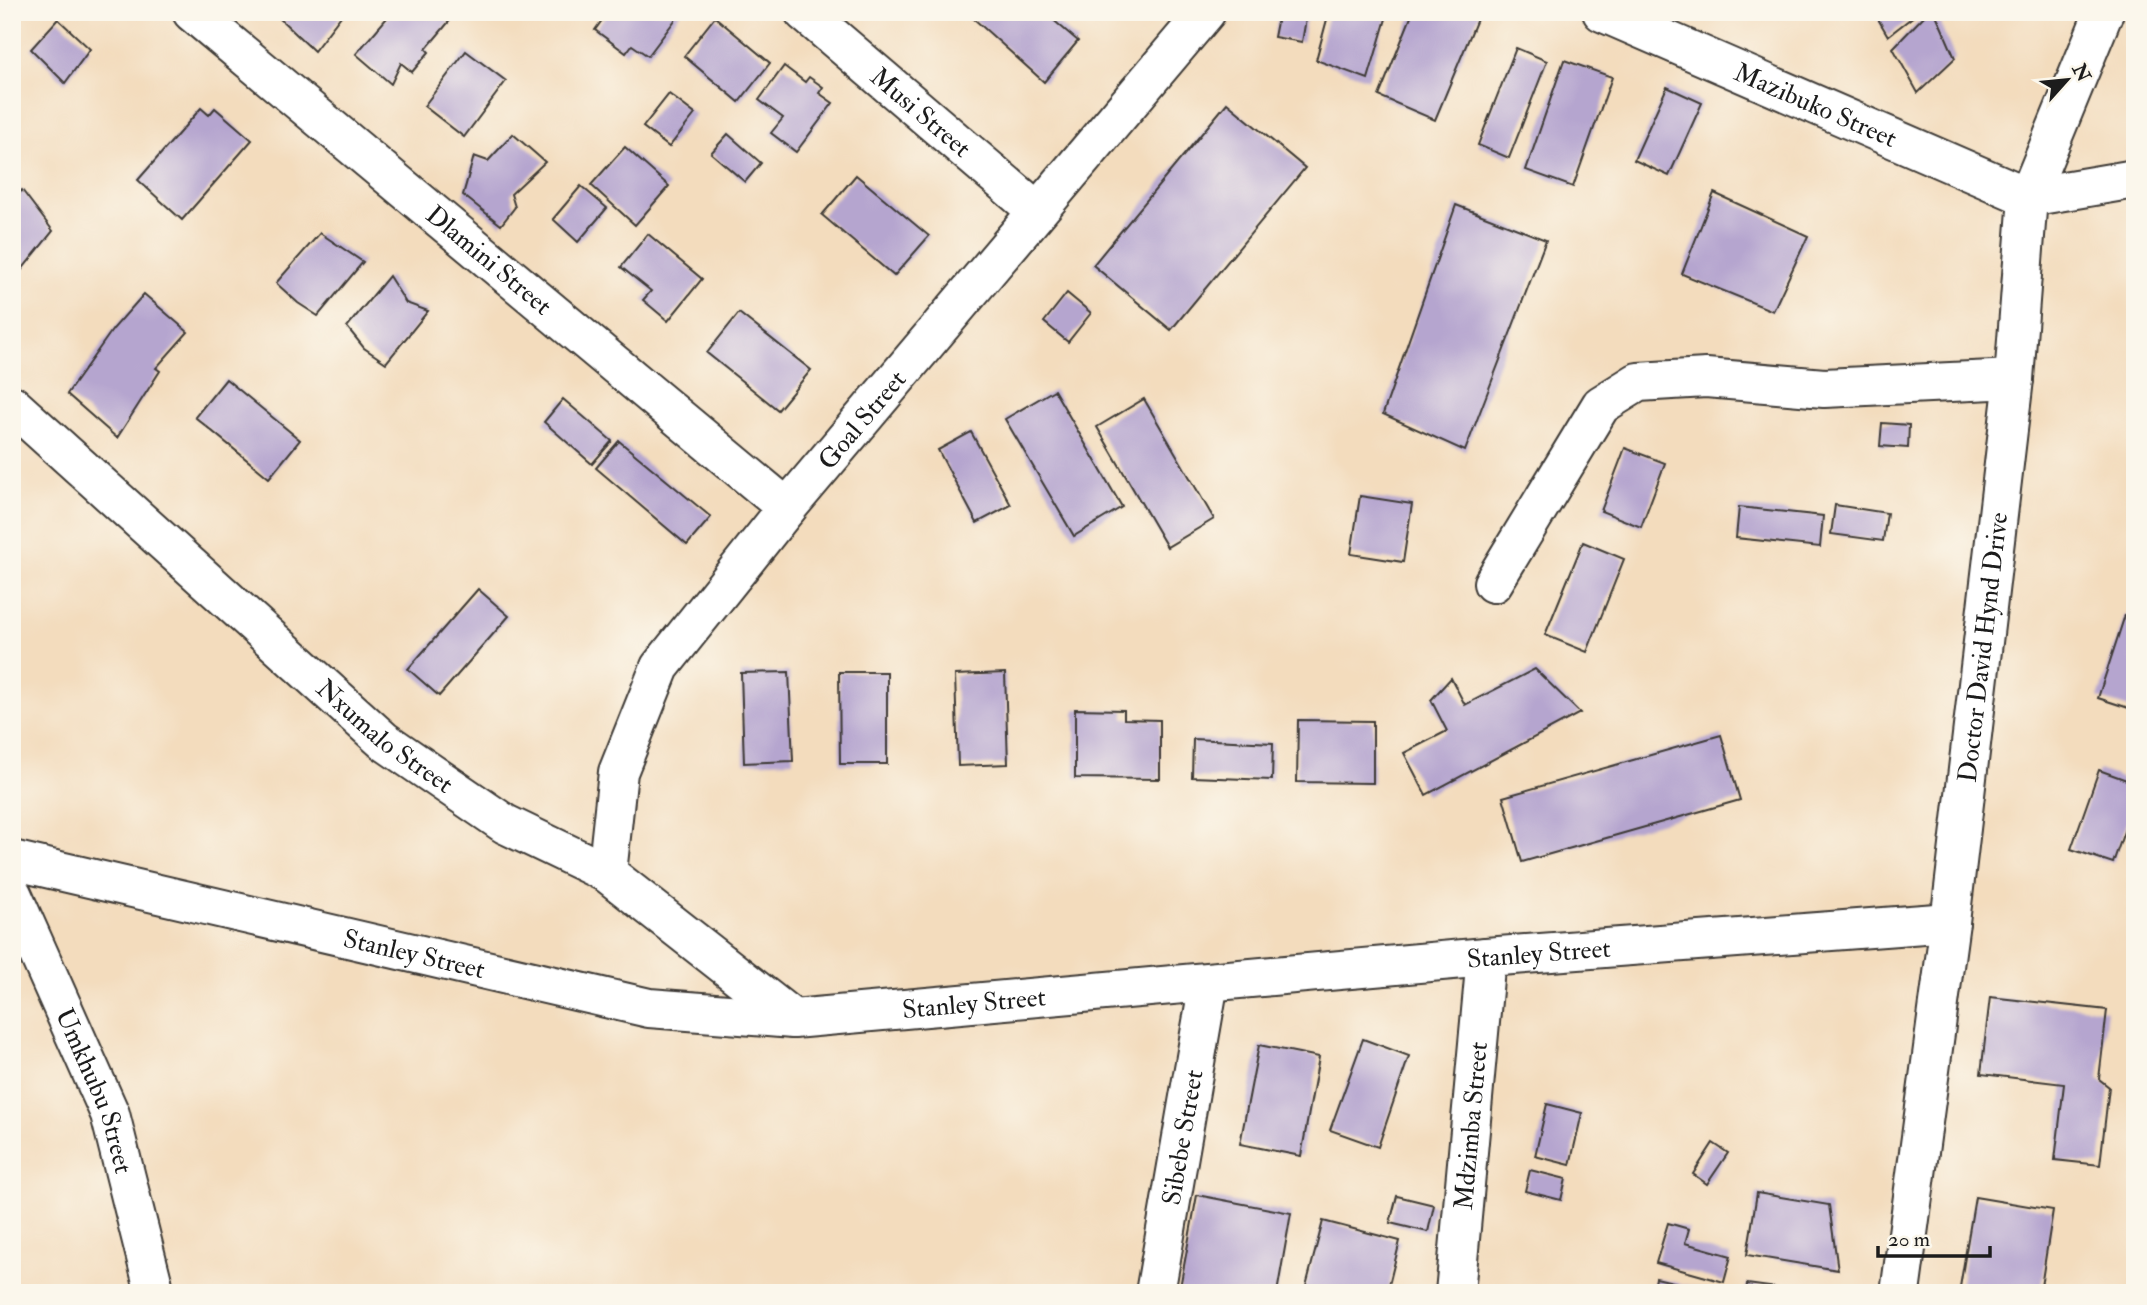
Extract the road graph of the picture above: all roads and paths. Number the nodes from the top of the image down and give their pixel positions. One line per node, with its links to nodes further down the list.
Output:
1 (192, 12): 11 (street, Dlamini Street)
2 (804, 12): 8 (street, Musi Street)
3 (1206, 12): 8 (street, Goal Street)
4 (1602, 12): 7 (street, Mazibuko Street)
5 (2104, 12): 7 (street, Doctor David Hynd Drive)
6 (2135, 179): 7 (street)
7 (2028, 197): 9 (street, Doctor David Hynd Drive)
8 (1037, 211): 11 (street, Goal Street)
9 (2014, 379): 12 (street); 16 (street, Doctor David Hynd Drive)
10 (12, 405): 14 (street, Nxumalo Street)
11 (787, 508): 14 (street, Goal Street)
12 (1493, 583)
13 (12, 860): 19 (street, Stanley Street)
14 (607, 873): 19 (street, Nxumalo Street)
15 (12, 894): 20 (street, Umkhubu Street)
16 (1950, 922): 17 (street, Stanley Street); 23 (street, Doctor David Hynd Drive)
17 (1486, 957): 18 (street, Stanley Street); 22 (street, Mdzimba Street)
18 (1209, 982): 19 (street, Stanley Street); 21 (street, Sibebe Street)
19 (793, 1019)
20 (155, 1293)
21 (1155, 1293)
22 (1455, 1293)
23 (1900, 1293)

